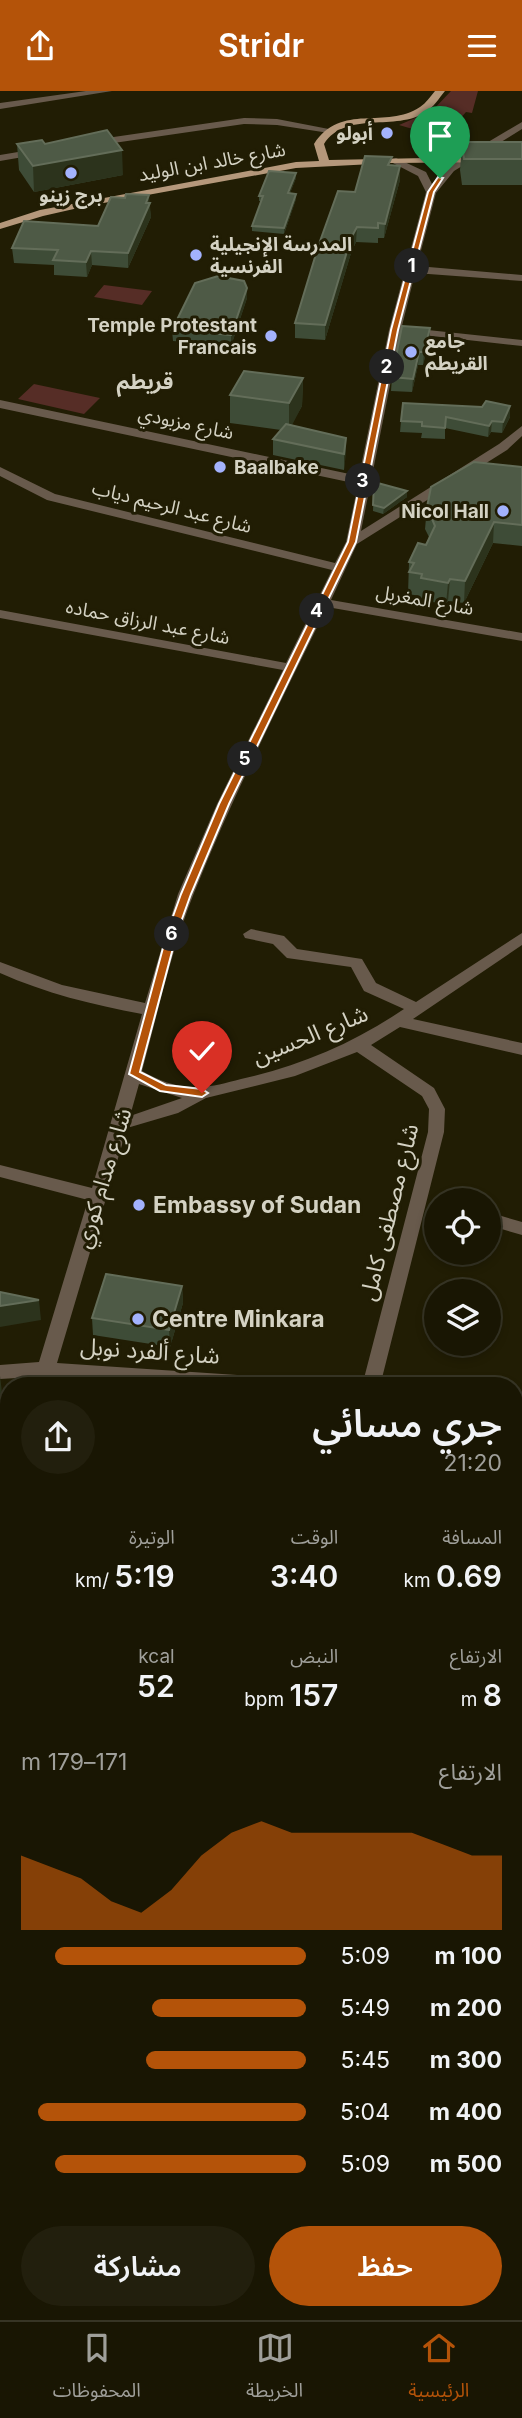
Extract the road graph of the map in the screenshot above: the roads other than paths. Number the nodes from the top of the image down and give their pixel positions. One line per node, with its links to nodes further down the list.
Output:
1 (4, 91): 5 (street)
2 (107, 91): 4 (street)
3 (440, 91): 8 (main road)
4 (95, 92): 5 (street)
5 (19, 103): 6 (street)
6 (0, 106)
7 (522, 125): 13 (street, شارع مدام كوري)
8 (329, 129): 9 (street); 15 (main road)
9 (81, 145)
10 (54, 149): 11 (street)
11 (0, 157)
12 (389, 157): 13 (main road, شارع خالد ابن الوليد); 15 (main road, شارع خالد ابن الوليد); 16 (street)
13 (468, 157): 14 (main road, شارع خالد ابن الوليد); 16 (street, شارع مدام كوري)
14 (522, 157)
15 (324, 159): 17 (main road, شارع خالد ابن الوليد); 18 (main road, شارع خالد ابن الوليد)
16 (431, 192): 19 (street, شارع مدام كوري)
17 (0, 219)
18 (0, 226)
19 (411, 269): 20 (street); 21 (street, شارع مدام كوري)
20 (522, 278)
21 (395, 330): 22 (street); 26 (street, شارع مدام كوري)
22 (522, 343)
23 (0, 404): 26 (street, شارع مزبودي)
24 (522, 430): 27 (street)
25 (0, 471): 28 (street, شارع عبد الرحيم دياب)
26 (363, 481): 27 (street, شارع مدام كوري)
27 (352, 542): 28 (street, شارع مدام كوري)
28 (340, 568): 29 (street, شارع مدام كوري)
29 (322, 601): 31 (street, شارع المغربل); 32 (street, شارع مدام كوري)
30 (0, 614): 32 (street, شارع عبد الرزاق حماده)
31 (522, 637)
32 (288, 667): 37 (street, شارع مدام كوري)
33 (251, 934): 36 (street)
34 (522, 938): 36 (street, شارع الحسين)
35 (0, 967): 37 (street)
36 (418, 1009): 38 (street, شارع الحسين)
37 (152, 1010): 41 (street, شارع مدام كوري)
38 (398, 1021): 39 (street, شارع الحسين); 40 (street)
39 (359, 1045): 42 (street, شارع الحسين); 45 (street, شارع مصطفى كامل)
40 (522, 1049)
41 (134, 1074): 42 (street, شارع الحسين); 43 (street, شارع مدام كوري)
42 (202, 1093): 43 (street)
43 (119, 1125): 46 (street, شارع مدام كوري)
44 (0, 1171): 46 (street)
45 (429, 1188)
46 (98, 1196): 51 (street, شارع مدام كوري)
47 (424, 1212): 52 (street, شارع مصطفى كامل)
48 (501, 1222): 49 (street)
49 (522, 1229)
50 (0, 1372): 51 (street, شارع ألفرد نوبل)
51 (43, 1377)
52 (374, 1377)

